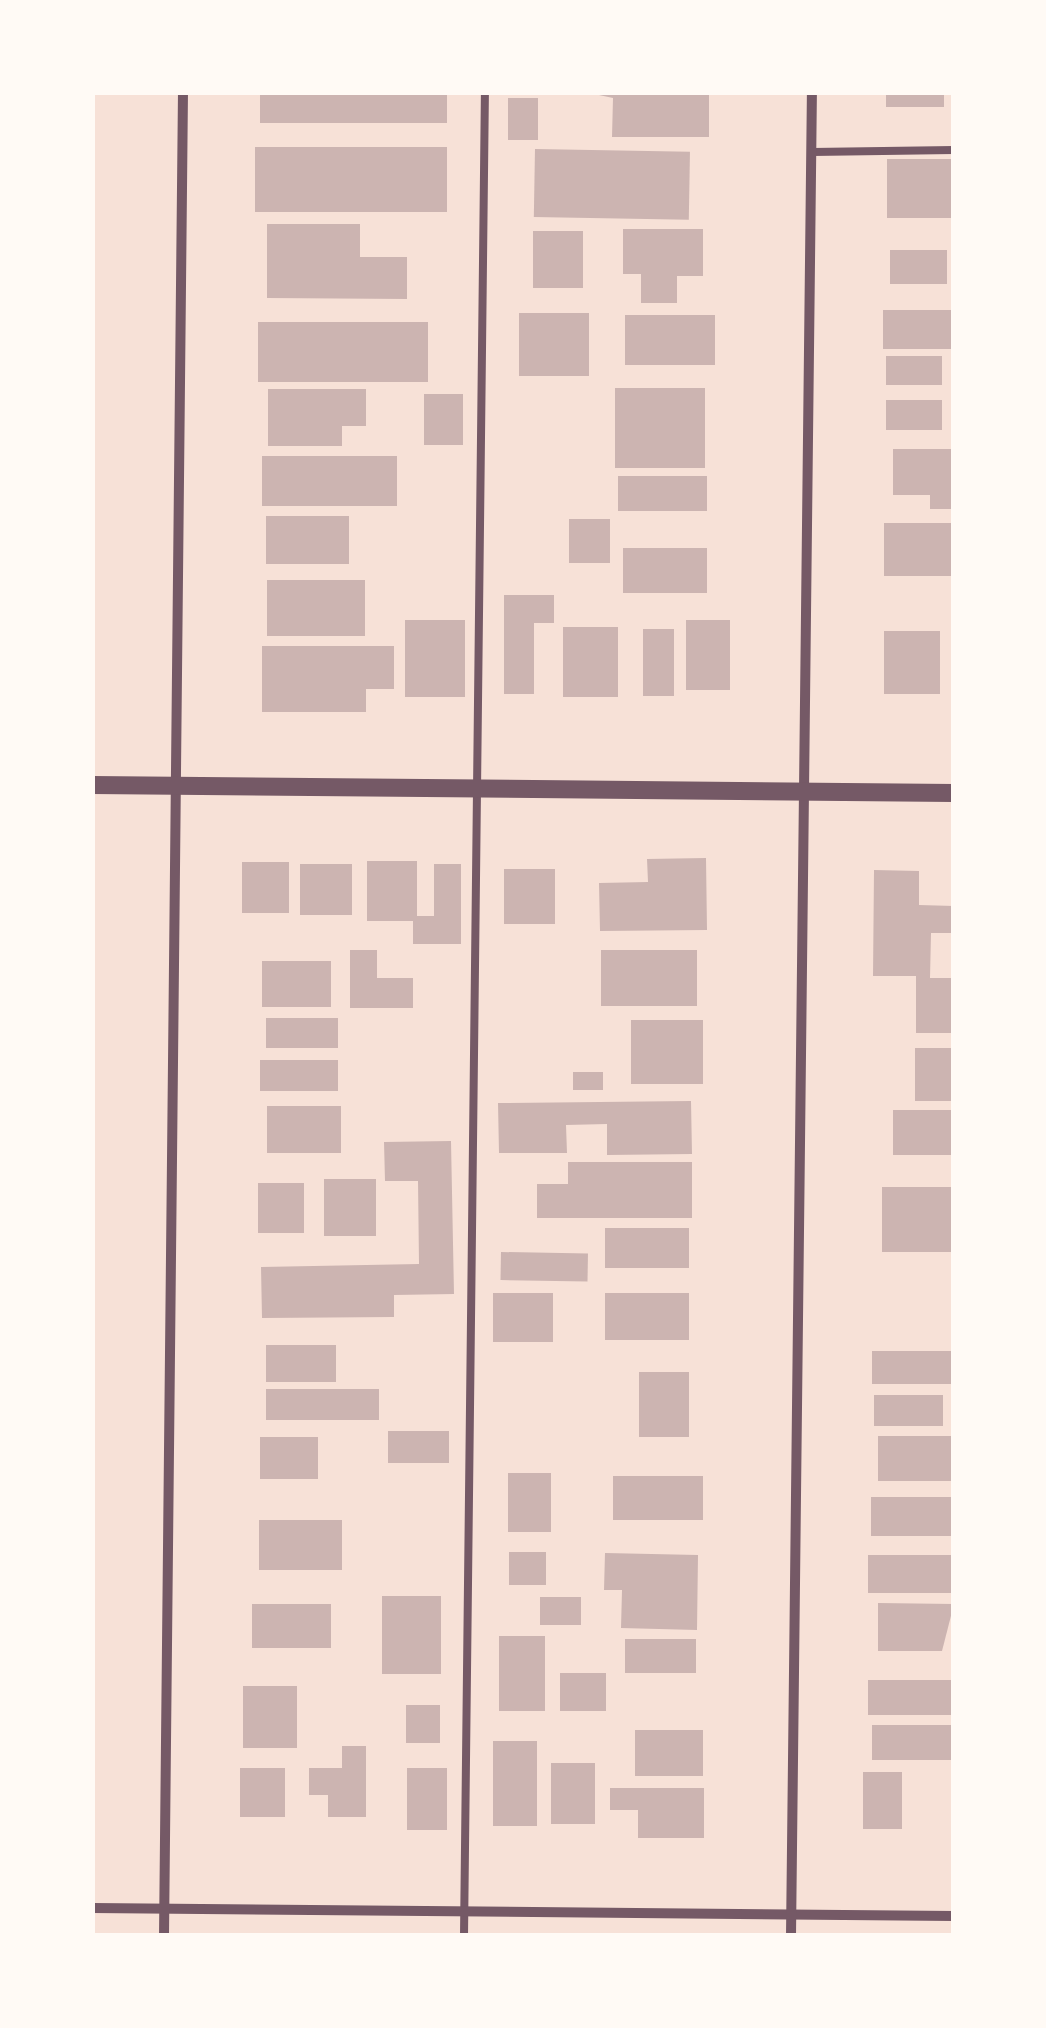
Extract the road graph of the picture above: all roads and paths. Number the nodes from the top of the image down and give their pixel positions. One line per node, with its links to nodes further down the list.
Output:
1 (183, 92): 7 (street)
2 (485, 92): 8 (lane)
3 (812, 92): 5 (street)
4 (954, 150): 5 (lane)
5 (812, 152): 9 (street)
6 (92, 785): 7 (street)
7 (176, 786): 8 (street); 12 (street)
8 (477, 789): 9 (street); 13 (lane)
9 (802, 792): 10 (street); 14 (street)
10 (954, 793)
11 (92, 1908): 12 (street)
12 (164, 1910): 13 (street); 16 (street)
13 (465, 1912): 14 (street); 17 (lane)
14 (791, 1914): 15 (street); 18 (street)
15 (954, 1916)
16 (164, 1936)
17 (464, 1936)
18 (791, 1936)

